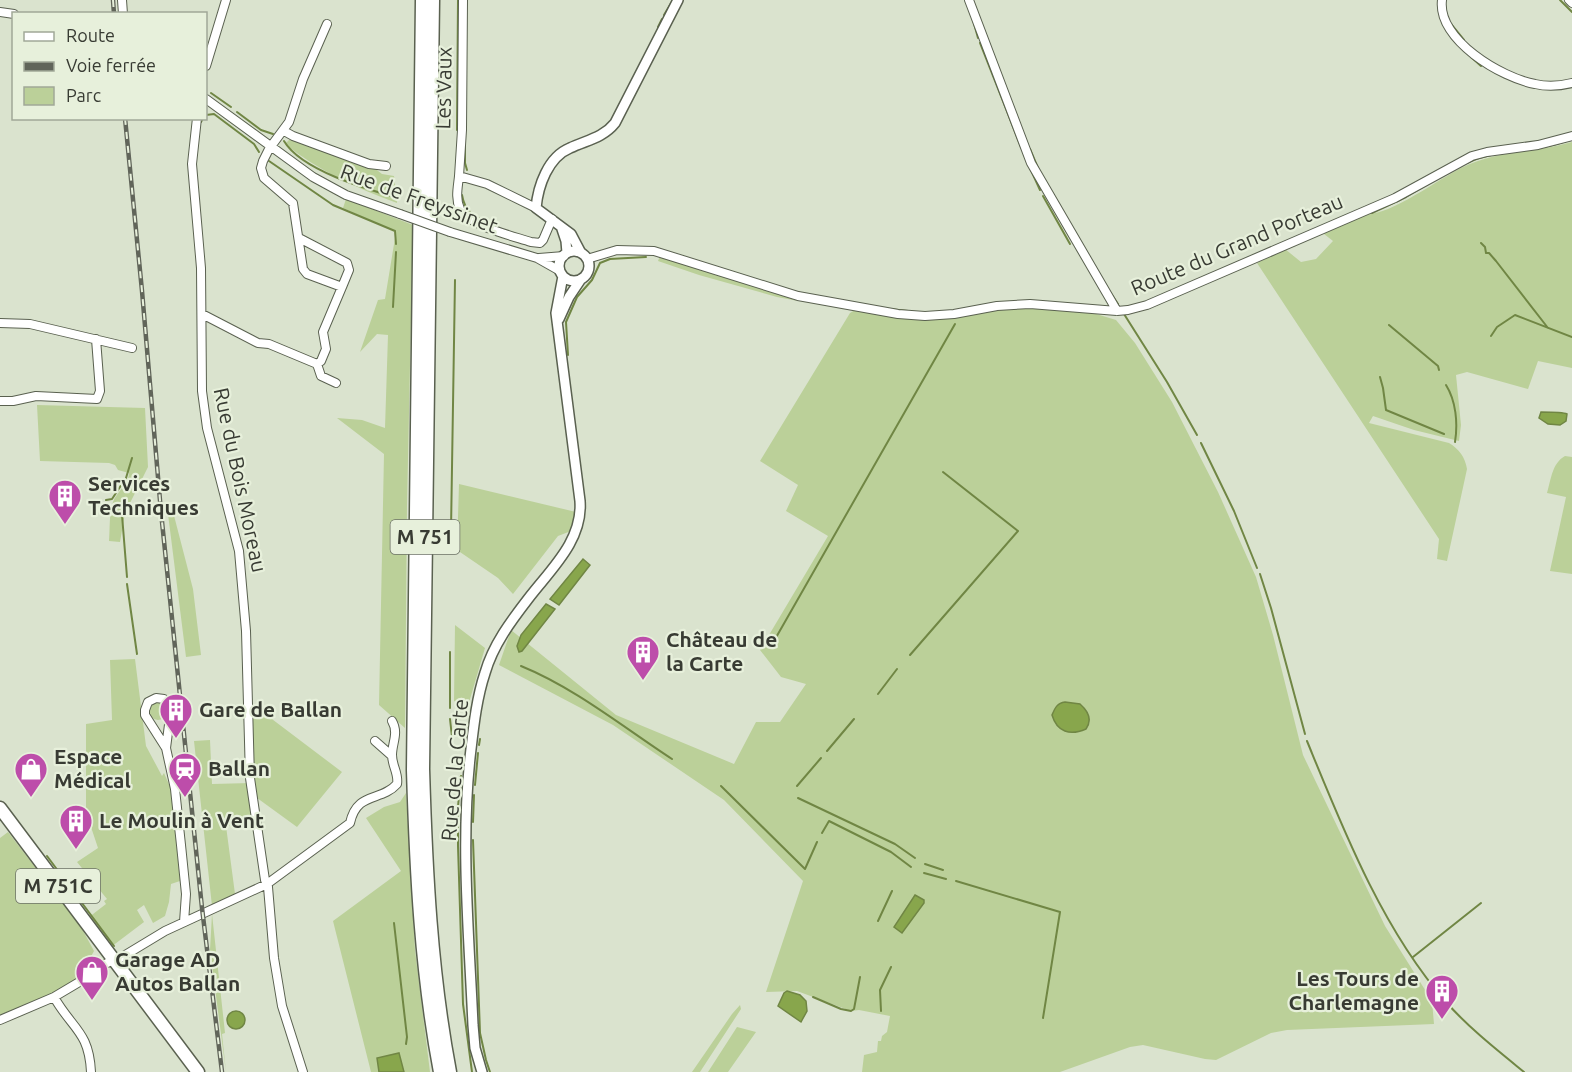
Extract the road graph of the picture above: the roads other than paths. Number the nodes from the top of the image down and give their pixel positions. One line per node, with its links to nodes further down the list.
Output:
1 (226, 0): 11 (street)
2 (422, 0): 55 (main road, M 751)
3 (433, 0): 51 (main road, M 751)
4 (463, 0): 19 (street, Les Vaux)
5 (678, 0): 20 (street)
6 (969, 0): 30 (street)
7 (1442, 0): 12 (street)
8 (1569, 0): 9 (street)
9 (1572, 3)
10 (327, 24): 15 (street)
11 (207, 63)
12 (1572, 83)
13 (207, 100): 17 (street, Rue de Freyssinet)
14 (197, 120): 31 (street, Rue du Bois Moreau)
15 (284, 130): 17 (street); 18 (street)
16 (1572, 136): 30 (street, Route du Grand Porteau)
17 (271, 146): 23 (street); 26 (street, Rue de Freyssinet, bridge)
18 (386, 166)
19 (459, 176): 20 (street); 21 (street, Les Vaux)
20 (536, 208): 21 (street)
21 (552, 219): 22 (street)
22 (562, 229): 24 (street); 25 (street)
23 (298, 238): 29 (street); 29 (street)
24 (565, 255): 25 (street); 26 (street); 27 (street)
25 (584, 256): 28 (street); 30 (street, Route du Grand Porteau)
26 (537, 258): 27 (street)
27 (562, 273): 28 (street); 32 (street, Rue de la Carte)
28 (581, 279): 32 (street)
29 (342, 287): 36 (street)
30 (1117, 311)
31 (201, 314): 36 (street); 46 (street, Rue du Bois Moreau)
32 (557, 321): 56 (street, Rue de la Carte)
33 (0, 323): 34 (street)
34 (96, 339): 35 (street); 38 (street)
35 (132, 348)
36 (317, 364): 37 (street)
37 (336, 383)
38 (0, 401)
39 (169, 717): 40 (street); 40 (street); 43 (street)
40 (151, 722): 43 (street)
41 (390, 723): 44 (street)
42 (375, 741): 44 (street)
43 (166, 748): 47 (street)
44 (392, 756): 46 (street)
45 (1, 808): 48 (main road, M 751C)
46 (267, 884): 47 (street); 54 (street, Rue du Bois Moreau)
47 (184, 922): 48 (street)
48 (115, 961): 49 (street); 53 (main road, M 751C)
49 (54, 997): 50 (street); 52 (street)
50 (0, 1020)
51 (450, 1068)
52 (91, 1072)
53 (197, 1072)
54 (303, 1072)
55 (440, 1072)
56 (482, 1072)

